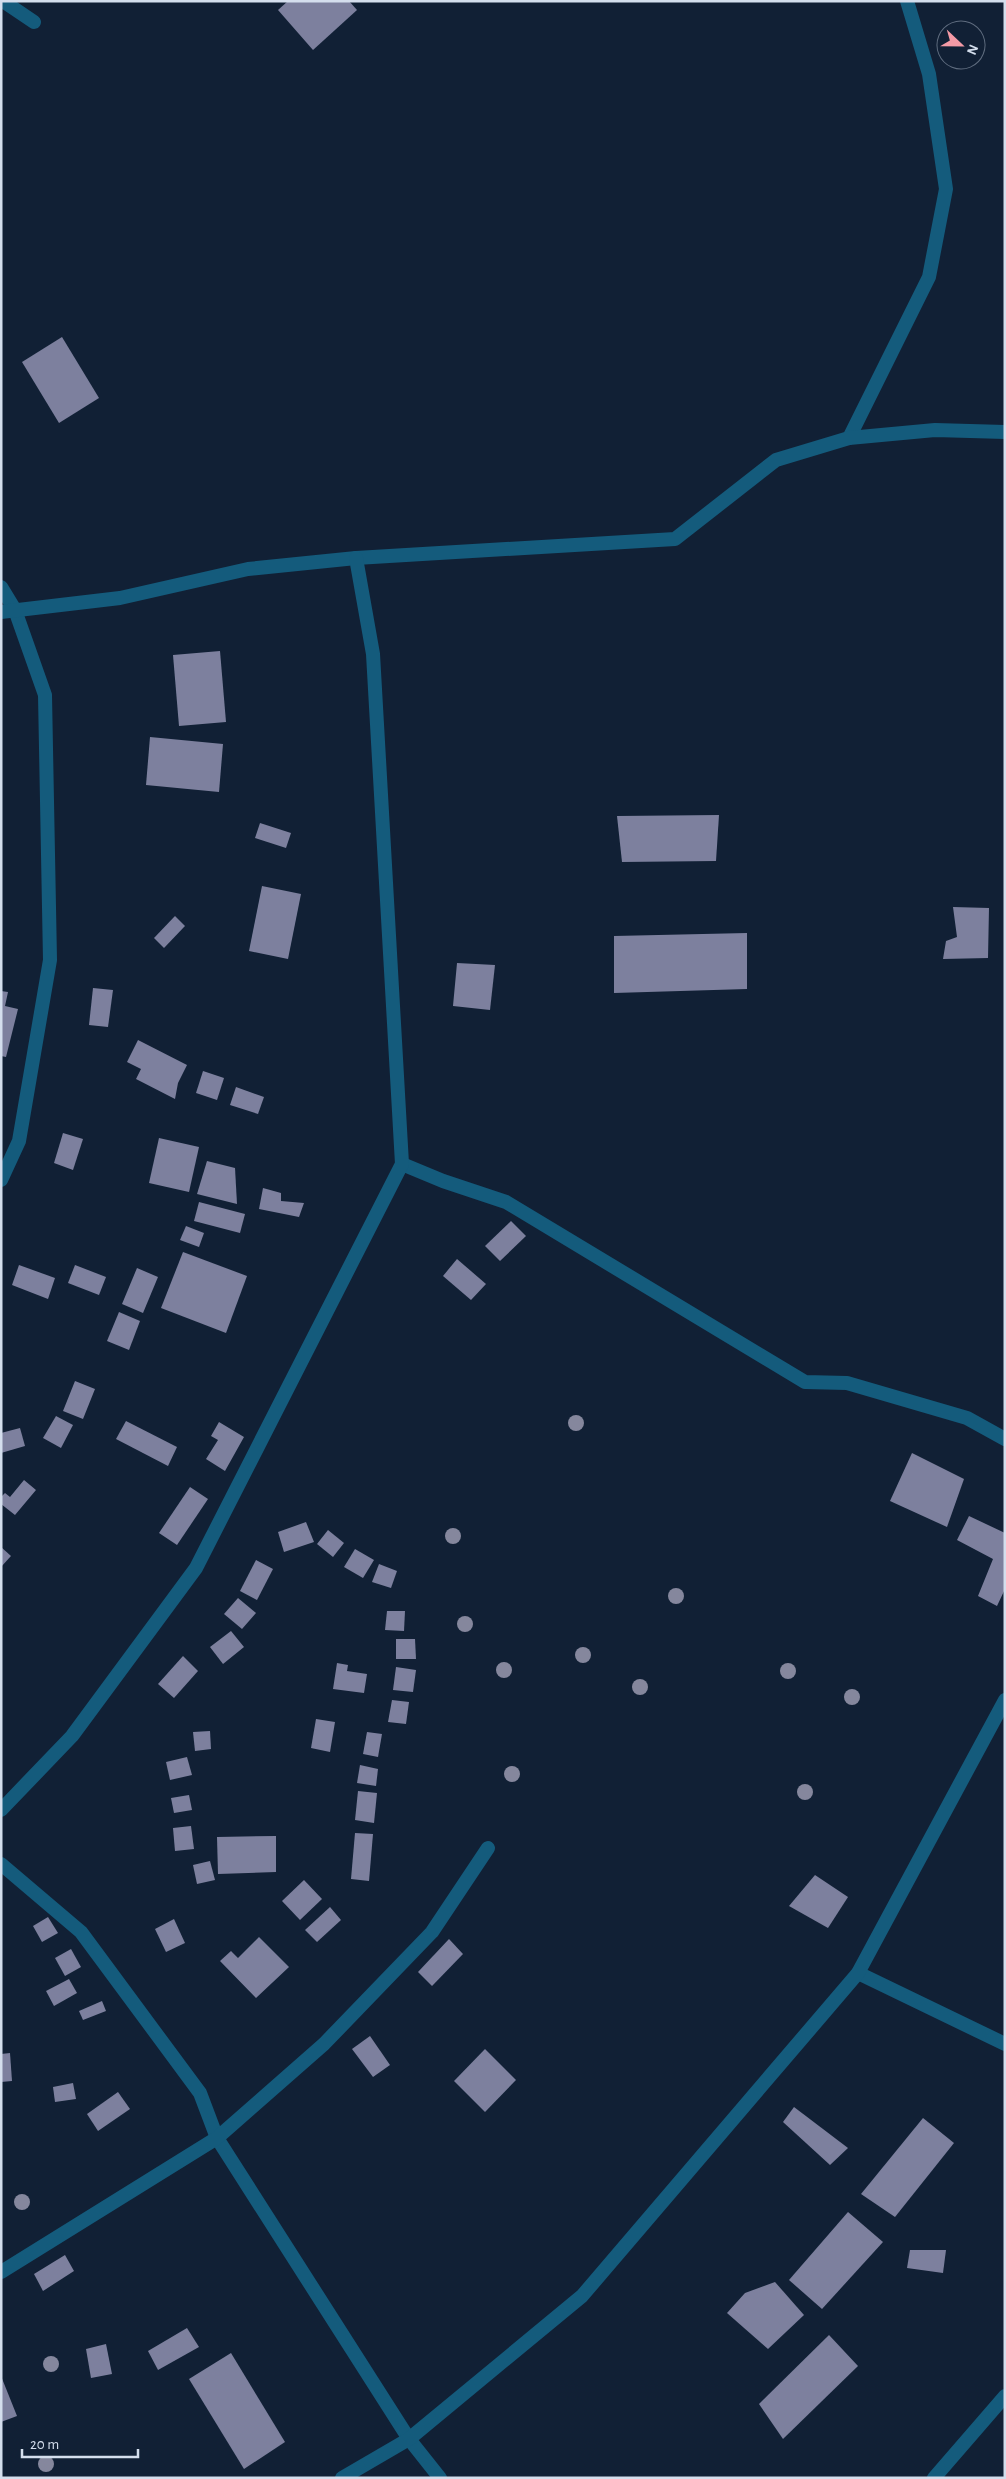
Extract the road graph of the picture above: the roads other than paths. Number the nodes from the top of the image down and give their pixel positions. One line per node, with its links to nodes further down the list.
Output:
1 (4, 1): 3 (street)
2 (907, 1): 5 (street)
3 (34, 22)
4 (1005, 432): 5 (street)
5 (849, 438): 6 (street)
6 (356, 558): 8 (street); 9 (street)
7 (1, 587): 8 (street)
8 (8, 611): 10 (street)
9 (402, 1164): 11 (street); 13 (street)
10 (1, 1180)
11 (1005, 1439)
12 (1005, 1700): 16 (street)
13 (1, 1810)
14 (488, 1848): 18 (street)
15 (1, 1864): 18 (street)
16 (858, 1973): 17 (street); 21 (street)
17 (1005, 2044)
18 (217, 2138): 19 (street); 21 (street)
19 (1, 2272)
20 (1005, 2396): 24 (street)
21 (409, 2439): 22 (street); 23 (street)
22 (342, 2478)
23 (440, 2478)
24 (934, 2478)

